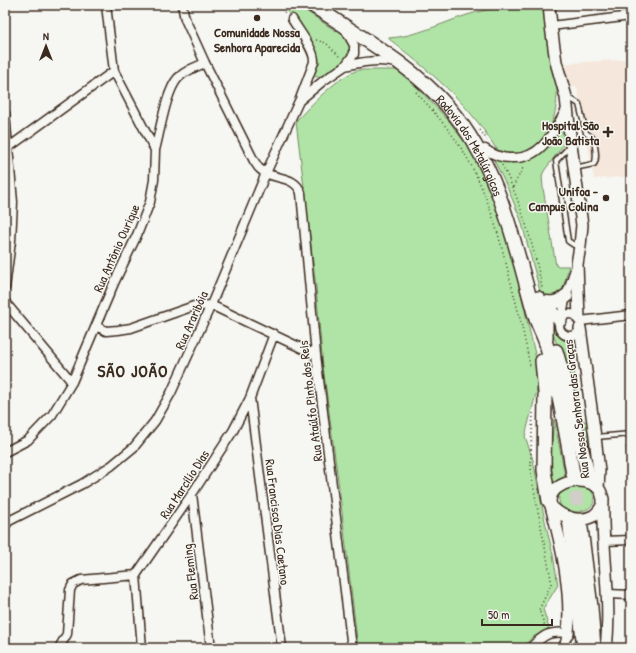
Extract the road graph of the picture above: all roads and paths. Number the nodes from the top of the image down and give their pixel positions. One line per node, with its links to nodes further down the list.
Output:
1 (106, 5): 14 (street, Rua Antônio Ourique)
2 (182, 5): 11 (street)
3 (312, 5): 8 (main road, Rodovia dos Metalúrgicos)
4 (323, 5): 21 (main road, Rodovia dos Metalúrgicos)
5 (549, 5): 9 (street, Rua Nossa Senhora das Graças)
6 (631, 16): 9 (street)
7 (292, 19): 10 (street, Rua Araribóia)
8 (342, 25): 12 (street); 13 (main road, Rodovia dos Metalúrgicos)
9 (551, 26): 17 (street, Rua Nossa Senhora das Graças)
10 (307, 43): 12 (path); 16 (street, Rua Araribóia)
11 (205, 63): 22 (street); 25 (street)
12 (346, 65): 13 (street); 16 (street, Rua Araribóia)
13 (401, 65): 36 (main road, Rodovia dos Metalúrgicos)
14 (114, 71): 20 (street); 22 (street, Rua Antônio Ourique)
15 (414, 90): 41 (path)
16 (299, 101): 25 (street, Rua Araribóia)
17 (567, 102): 19 (street, Rua Nossa Senhora das Graças); 23 (street); 24 (lane)
18 (5, 113): 20 (street)
19 (571, 145): 24 (street, Rua Nossa Senhora das Graças); 27 (lane)
20 (7, 149): 29 (street)
21 (485, 149): 23 (street); 31 (main road, Rodovia dos Metalúrgicos)
22 (155, 150): 38 (street, Rua Antônio Ourique)
23 (530, 155): 26 (path)
24 (574, 168): 27 (street, Rua Nossa Senhora das Graças)
25 (266, 173): 33 (street, Rua Araribóia); 40 (street, Rua Ataúlfo Pinto dos Reis)
26 (513, 187)
27 (580, 246): 28 (street, Rua Nossa Senhora das Graças)
28 (577, 264): 30 (street, Rua Nossa Senhora das Graças); 37 (street, Rua Nossa Senhora das Graças)
29 (5, 288)
30 (566, 296): 31 (main road); 35 (street, Rua Nossa Senhora das Graças)
31 (539, 301): 35 (main road); 36 (main road, Rodovia dos Metalúrgicos)
32 (5, 302): 42 (street)
33 (211, 305): 38 (street); 39 (street); 54 (street, Rua Araribóia)
34 (631, 315): 37 (street)
35 (561, 320): 37 (street); 37 (street)
36 (541, 322): 48 (main road, Rodovia dos Metalúrgicos); 49 (main road); 51 (main road)
37 (579, 322): 46 (street, Rua Nossa Senhora das Graças)
38 (96, 326): 42 (street, Rua Antônio Ourique)
39 (274, 334): 40 (street); 43 (street, Rua Marcílio Dias)
40 (316, 355): 68 (street, Rua Ataúlfo Pinto dos Reis)
41 (531, 370)
42 (72, 382): 47 (street, Rua Antônio Ourique)
43 (250, 398): 50 (street, Rua Marcílio Dias); 67 (street, Rua Francisco Dias Caetano)
44 (533, 409): 63 (path)
45 (631, 434): 46 (lane)
46 (595, 438): 49 (street, Rua Nossa Senhora das Graças)
47 (5, 452)
48 (573, 474)
49 (594, 485): 51 (street); 52 (street)
50 (192, 494): 59 (street, Rua Marcílio Dias); 66 (street, Rua Fleming)
51 (550, 503): 53 (street); 56 (street)
52 (603, 504): 53 (street); 58 (street)
53 (568, 518): 56 (street); 72 (main road)
54 (5, 526)
55 (580, 528): 73 (main road)
56 (560, 539): 62 (street)
57 (631, 540): 58 (street)
58 (604, 541): 60 (street)
59 (136, 575): 64 (street); 65 (street)
60 (608, 594): 61 (street); 74 (street)
61 (631, 595)
62 (568, 633): 63 (street); 71 (street)
63 (548, 634): 69 (street); 70 (path)
64 (59, 648)
65 (142, 648)
66 (211, 648)
67 (282, 648)
68 (352, 648)
69 (530, 648)
70 (551, 648)
71 (563, 648)
72 (584, 648)
73 (594, 648)
74 (606, 648)

